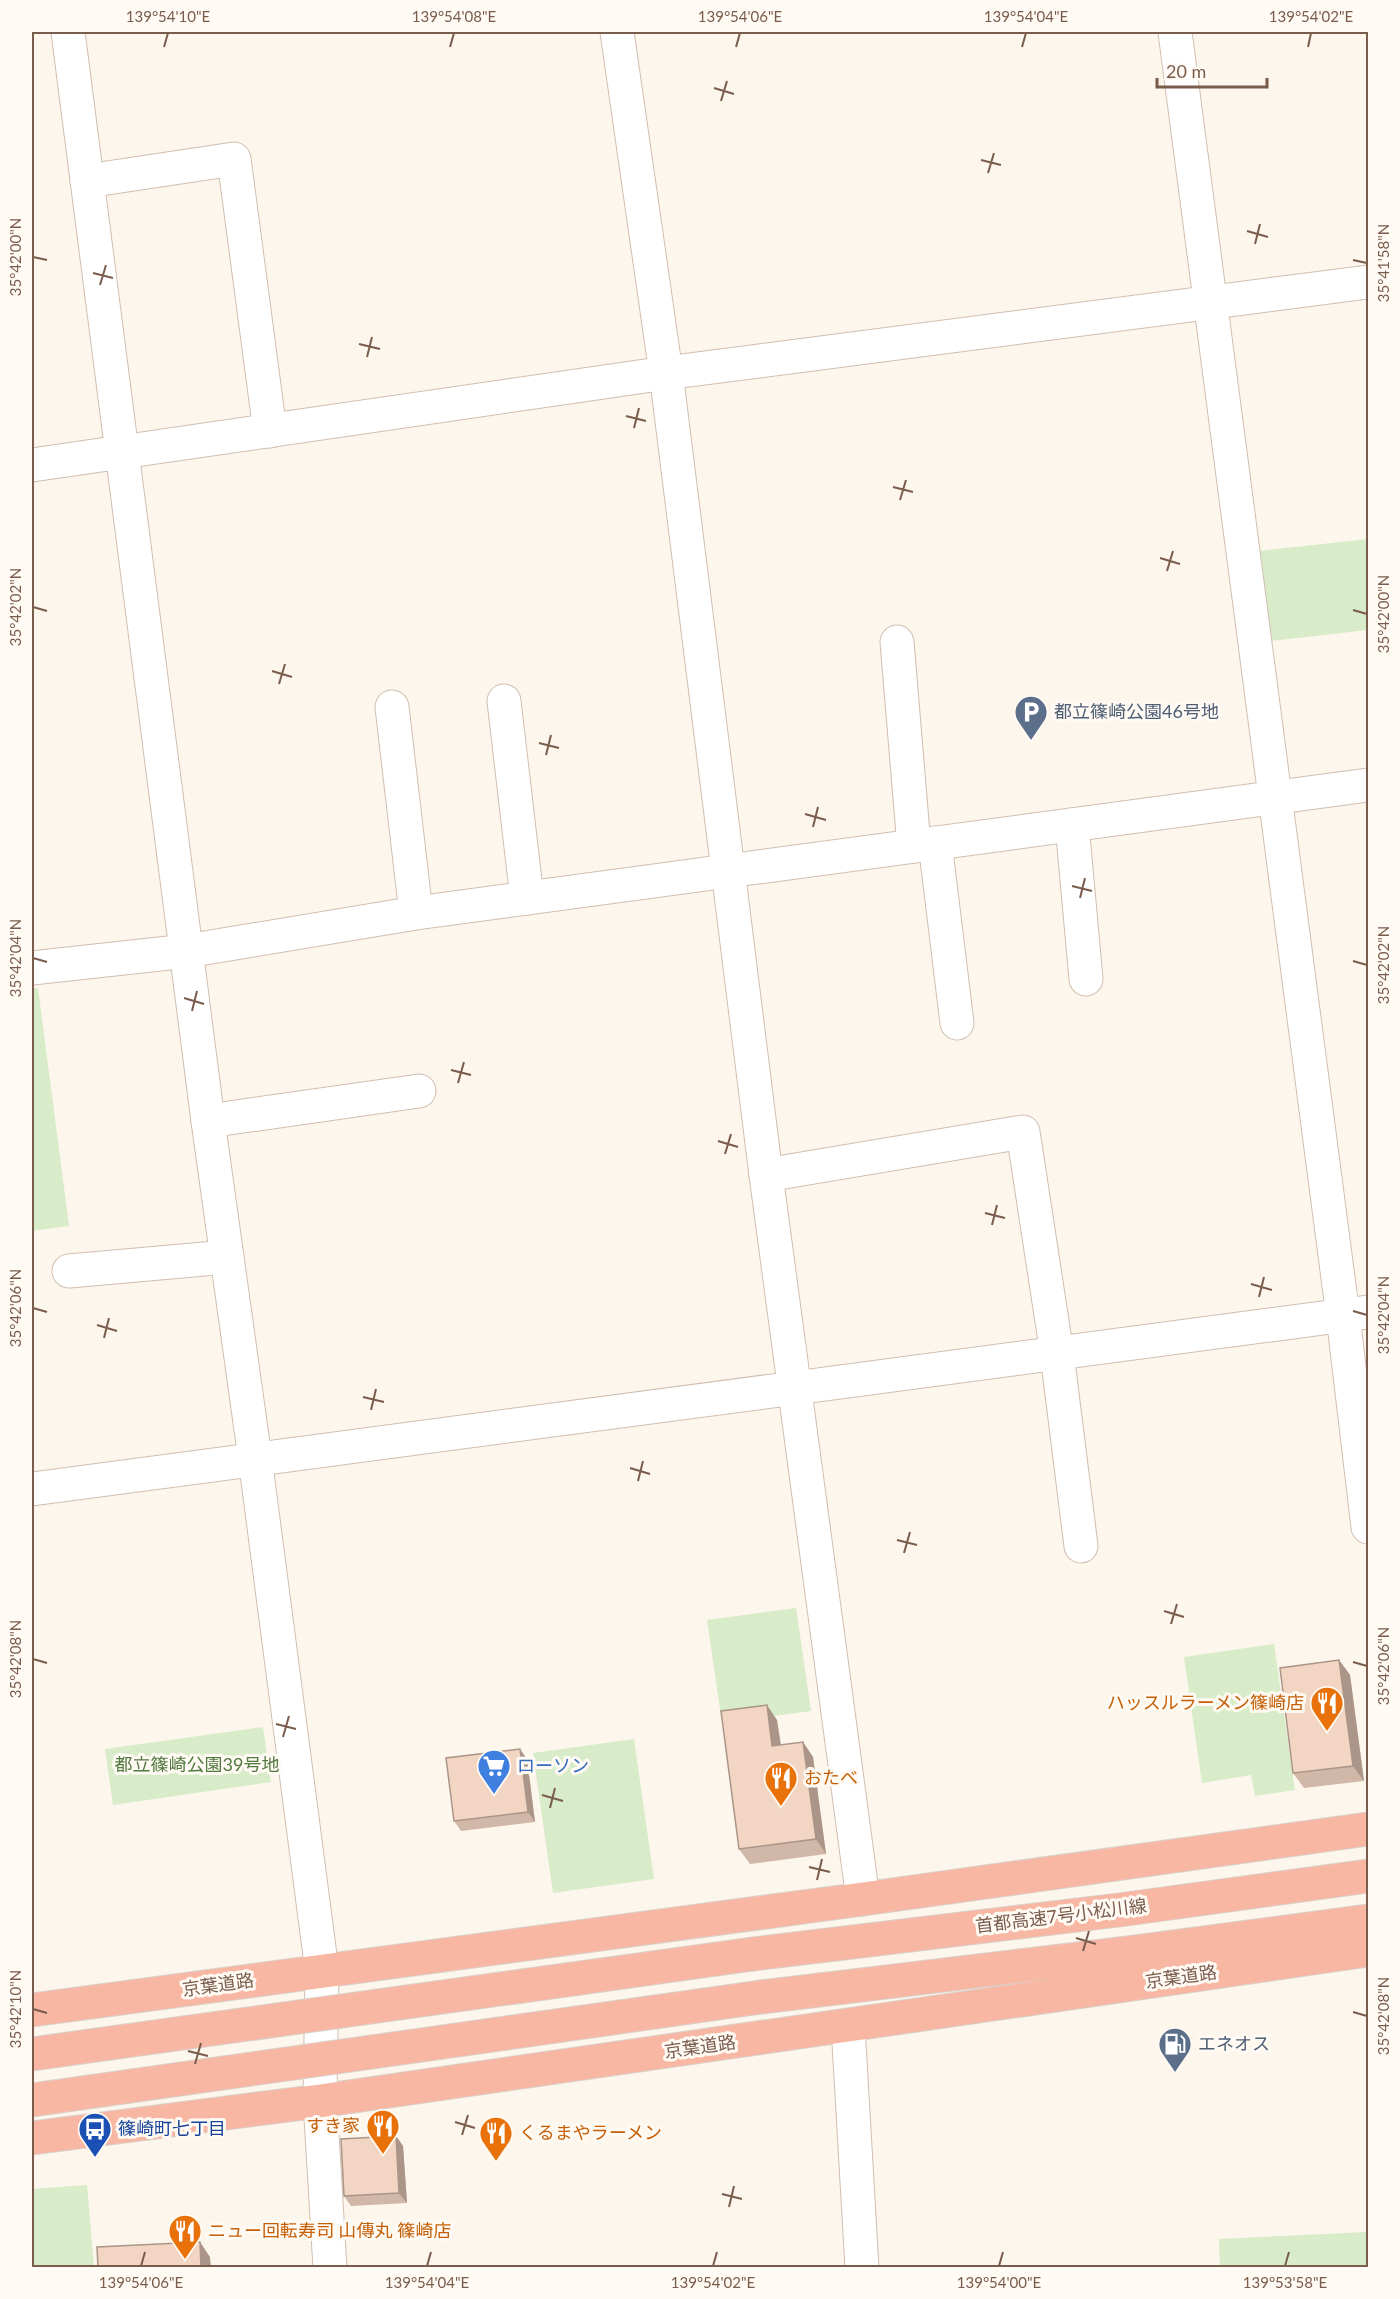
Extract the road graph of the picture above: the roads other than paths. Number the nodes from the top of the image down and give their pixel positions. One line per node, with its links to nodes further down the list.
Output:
1 (68, 32): 4 (street)
2 (617, 32): 7 (street)
3 (1175, 32): 6 (street)
4 (87, 181): 8 (street); 9 (street)
5 (1368, 282): 6 (street)
6 (1210, 302): 7 (street); 15 (street)
7 (666, 373): 8 (street); 18 (street)
8 (270, 431): 9 (street)
9 (123, 453): 10 (street); 21 (street)
10 (32, 465)
11 (897, 642): 17 (street)
12 (504, 701): 19 (street)
13 (392, 707): 20 (street)
14 (1368, 785): 15 (street)
15 (1275, 796): 16 (street); 30 (street)
16 (1072, 825): 17 (street); 23 (street)
17 (925, 845): 18 (street); 24 (street)
18 (728, 871): 19 (street); 27 (street)
19 (527, 898): 20 (street)
20 (416, 913): 21 (street)
21 (187, 951): 22 (street); 26 (street)
22 (32, 968)
23 (1086, 979)
24 (957, 1023)
25 (419, 1091): 26 (street)
26 (208, 1120): 28 (street)
27 (766, 1175): 31 (street); 32 (street)
28 (227, 1257): 29 (street); 33 (street)
29 (69, 1271)
30 (1356, 1314): 31 (street); 35 (street)
31 (1057, 1354): 32 (street); 36 (street)
32 (794, 1389): 33 (street); 39 (street)
33 (255, 1458): 34 (street); 42 (street)
34 (32, 1489)
35 (1368, 1527)
36 (1081, 1546)
37 (1368, 1829): 39 (highway, 京葉道路)
38 (1368, 1876): 45 (highway, 首都高速7号小松川線, bridge)
39 (863, 1899): 42 (highway, 京葉道路)
40 (1368, 1921): 46 (highway, bridge)
41 (1368, 1950): 44 (highway, 京葉道路)
42 (322, 1971): 43 (highway, 京葉道路); 47 (street)
43 (32, 2010)
44 (848, 2026): 47 (highway, 京葉道路); 50 (street)
45 (32, 2054)
46 (32, 2100)
47 (320, 2101): 48 (highway, 京葉道路); 49 (street)
48 (32, 2138)
49 (330, 2268)
50 (862, 2268)

